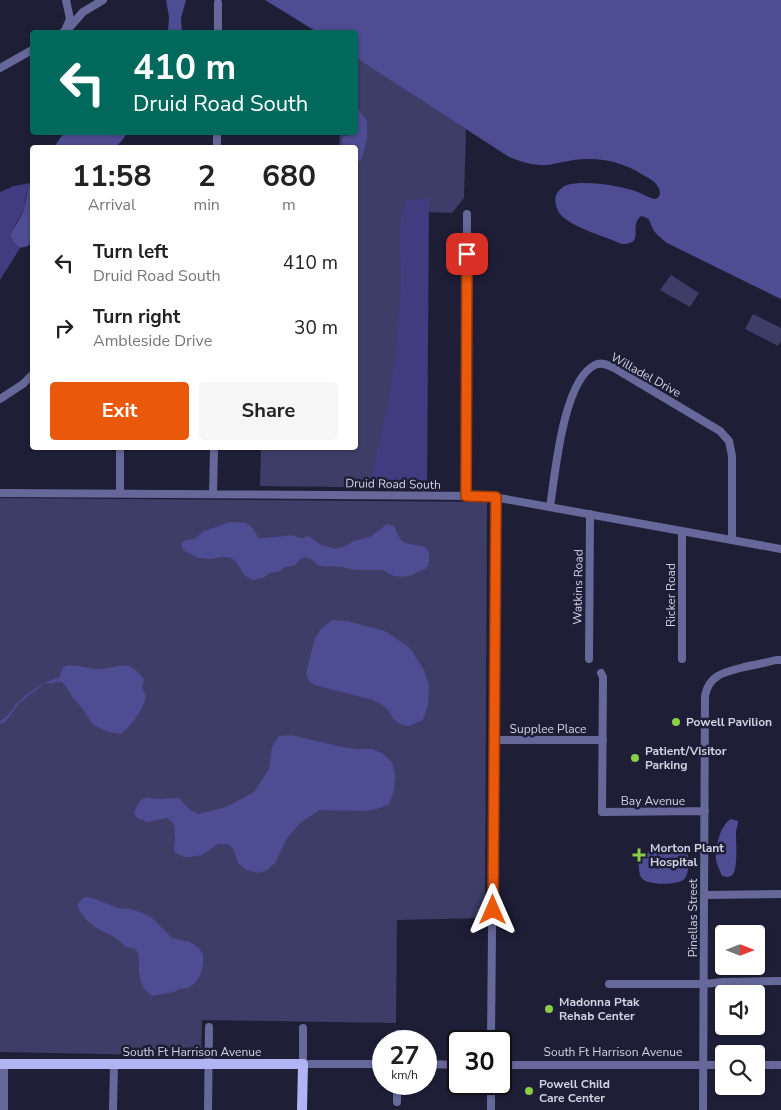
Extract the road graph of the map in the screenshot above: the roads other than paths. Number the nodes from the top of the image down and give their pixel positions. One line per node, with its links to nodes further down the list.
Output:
1 (103, 0): 4 (street)
2 (218, 3): 7 (street)
3 (67, 4): 4 (street); 5 (street)
4 (83, 12): 6 (street)
5 (65, 30)
6 (66, 30)
7 (218, 30)
8 (30, 51): 9 (street)
9 (0, 68)
10 (467, 214): 18 (street)
11 (30, 377): 12 (street)
12 (0, 399)
13 (120, 450): 16 (street)
14 (214, 450): 17 (street)
15 (0, 493): 16 (street, Druid Road South)
16 (120, 493): 17 (street, Druid Road South)
17 (213, 494): 18 (street, Druid Road South)
18 (466, 496): 19 (street, Druid Road South)
19 (496, 497): 20 (street, Druid Road South); 29 (street)
20 (550, 507): 21 (street, Druid Road South); 23 (street, Willadel Drive)
21 (590, 514): 22 (street, Druid Road South); 25 (street, Watkins Road)
22 (682, 531): 23 (street, Druid Road South); 26 (street, Ricker Road)
23 (732, 539): 24 (street, Druid Road South)
24 (781, 548)
25 (589, 659)
26 (682, 659)
27 (781, 660): 31 (street, Pinellas Street)
28 (601, 673): 30 (street)
29 (494, 740): 30 (street, Supplee Place); 39 (street)
30 (603, 740): 31 (street, Bay Avenue)
31 (705, 811): 33 (street, Pinellas Street)
32 (781, 894): 33 (street)
33 (704, 895): 36 (street, Pinellas Street)
34 (781, 981): 36 (street)
35 (609, 984): 36 (street)
36 (704, 984): 46 (street, Pinellas Street)
37 (210, 1027): 42 (street)
38 (303, 1028): 43 (street)
39 (492, 1030)
40 (2, 1064): 41 (main road, South Ft Harrison Avenue); 53 (street)
41 (114, 1064): 42 (main road, South Ft Harrison Avenue); 54 (street)
42 (209, 1064): 43 (main road, South Ft Harrison Avenue); 55 (street)
43 (303, 1064): 44 (street, South Ft Harrison Avenue); 56 (main road)
44 (372, 1064)
45 (512, 1065): 46 (street, South Ft Harrison Avenue)
46 (703, 1065): 47 (street, South Ft Harrison Avenue); 58 (street, Pinellas Street)
47 (715, 1065)
48 (765, 1065): 49 (street)
49 (781, 1065)
50 (397, 1095): 52 (street)
51 (491, 1095): 57 (street)
52 (397, 1102)
53 (4, 1110)
54 (113, 1110)
55 (208, 1110)
56 (302, 1110)
57 (491, 1110)
58 (703, 1110)

